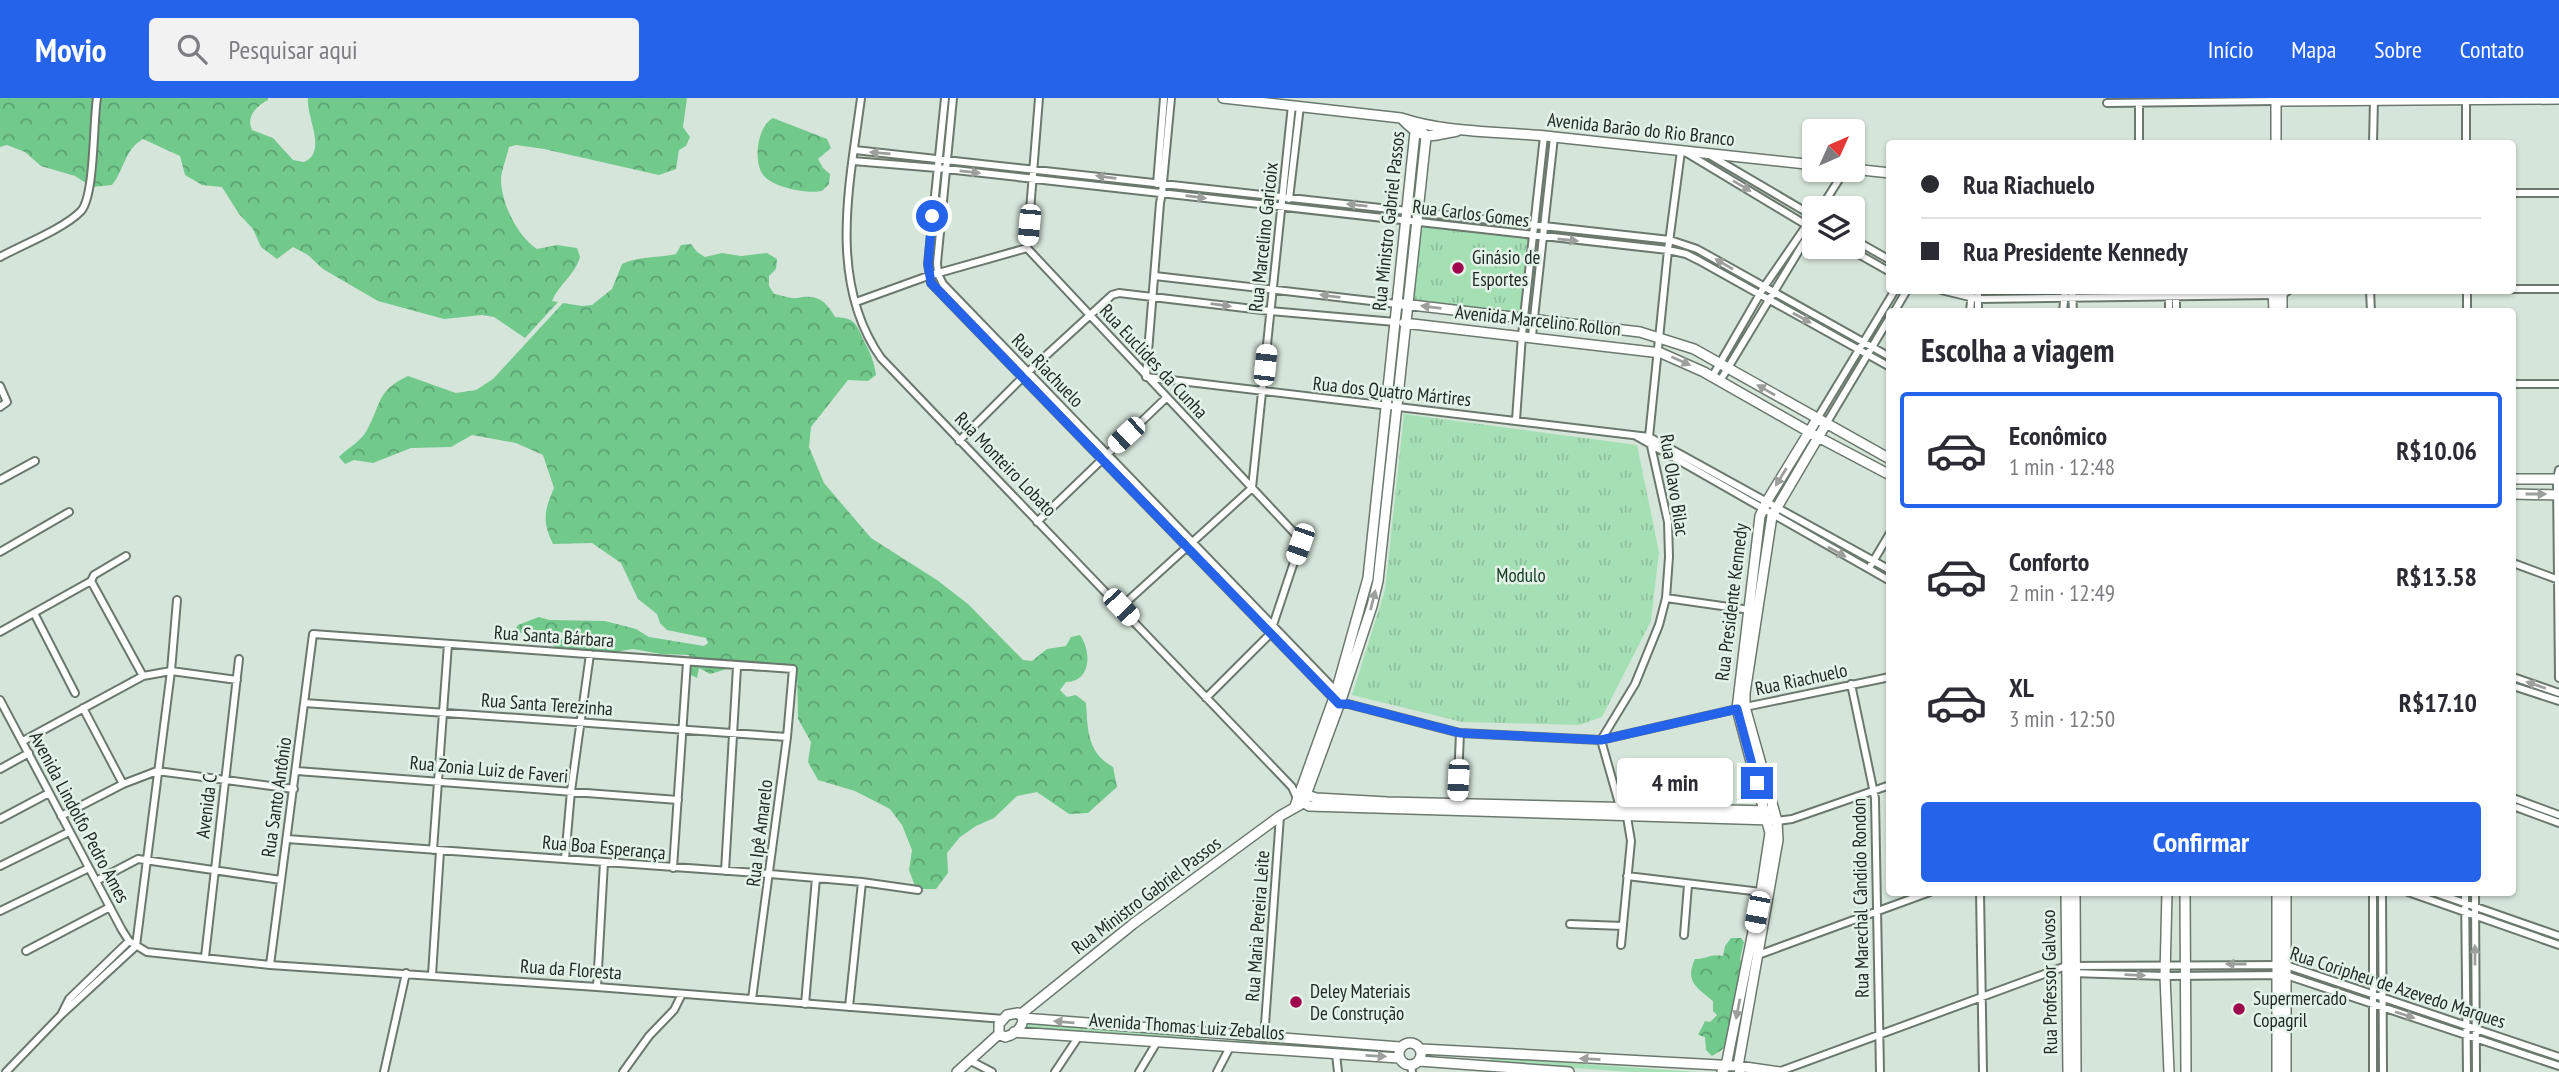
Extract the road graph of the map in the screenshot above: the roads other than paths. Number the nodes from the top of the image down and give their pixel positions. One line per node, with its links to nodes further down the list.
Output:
1 (97, 98): 57 (street)
2 (861, 98): 25 (street, Rua Monteiro Lobato)
3 (945, 98): 28 (street)
4 (953, 98): 28 (street)
5 (1039, 98): 33 (street)
6 (1164, 98): 37 (street)
7 (1171, 98): 37 (street)
8 (1223, 98): 15 (street, Avenida Barão do Rio Branco)
9 (2276, 99): 10 (street); 14 (street); 22 (street)
10 (2374, 99): 11 (street); 23 (street)
11 (2466, 99): 12 (street); 24 (street)
12 (2559, 99)
13 (2108, 103): 14 (street)
14 (2139, 103): 21 (street)
15 (1296, 106): 16 (street, Avenida Barão do Rio Branco); 41 (street, Rua Marcelino Garicoix)
16 (1401, 118): 17 (street, Avenida Barão do Rio Branco); 19 (street)
17 (1416, 123): 18 (street, Avenida Barão do Rio Branco); 19 (street, Rua Ministro Gabriel Passos)
18 (1464, 129): 19 (street, Avenida Barão do Rio Branco); 20 (street, Avenida Barão do Rio Branco)
19 (1422, 136): 44 (street, Rua Ministro Gabriel Passos); 45 (street, Rua Ministro Gabriel Passos)
20 (1549, 136): 26 (street, Avenida Barão do Rio Branco); 49 (street)
21 (2139, 140)
22 (2276, 140)
23 (2373, 140)
24 (2466, 140)
25 (855, 150): 28 (street, Rua Carlos Gomes, one-way to 25); 29 (street, Rua Monteiro Lobato)
26 (1682, 151): 27 (street, Avenida Barão do Rio Branco); 47 (street, one-way to 47); 52 (street, Rua Olavo Bilac)
27 (1708, 154): 30 (street, Avenida Barão do Rio Branco); 43 (street)
28 (942, 158): 31 (street); 32 (street); 33 (street, Rua Carlos Gomes)
29 (853, 161): 31 (street, Rua Carlos Gomes); 78 (street, Rua Monteiro Lobato)
30 (1802, 164)
31 (937, 168): 32 (street, Rua Carlos Gomes); 62 (street)
32 (945, 169): 36 (street, Rua Carlos Gomes, one-way to 36); 61 (street)
33 (1034, 169): 36 (street); 37 (street, Rua Carlos Gomes, one-way to 33)
34 (1866, 170): 35 (street)
35 (1886, 173)
36 (1033, 179): 38 (street, Rua Carlos Gomes); 55 (street)
37 (1160, 183): 38 (street); 41 (street, Rua Carlos Gomes)
38 (1160, 193): 42 (street, Rua Carlos Gomes, one-way to 42); 63 (street)
39 (2516, 193): 40 (street)
40 (2559, 193)
41 (1286, 197): 42 (street, Rua Marcelino Garicoix); 44 (street, Rua Carlos Gomes, one-way to 41)
42 (1285, 207): 46 (street, Rua Carlos Gomes); 65 (street, Rua Marcelino Garicoix)
43 (1802, 208)
44 (1407, 210): 45 (street, Rua Carlos Gomes); 46 (street, Rua Ministro Gabriel Passos)
45 (1418, 211): 48 (street, Rua Ministro Gabriel Passos); 49 (street, Rua Carlos Gomes)
46 (1405, 220): 48 (street, Rua Carlos Gomes); 79 (street, Rua Ministro Gabriel Passos)
47 (1802, 220)
48 (1417, 222): 50 (street, Rua Carlos Gomes); 80 (street, Rua Ministro Gabriel Passos)
49 (1539, 225): 50 (street); 52 (street, Rua Carlos Gomes)
50 (1538, 237): 56 (street, Rua Carlos Gomes, one-way to 56); 85 (street)
51 (1802, 239): 64 (street)
52 (1670, 240): 56 (street, Rua Olavo Bilac); 64 (street, Rua Carlos Gomes, one-way to 52)
53 (1802, 244): 68 (street)
54 (1865, 246): 59 (street)
55 (1027, 248): 61 (street); 84 (street, Rua Euclides da Cunha)
56 (1668, 250): 74 (street, Rua Carlos Gomes); 91 (street, Rua Olavo Bilac)
57 (0, 257)
58 (1865, 258): 60 (street)
59 (1886, 258)
60 (1886, 270)
61 (938, 274): 62 (street); 101 (street, Rua Riachuelo)
62 (928, 276): 78 (street); 103 (street, Rua Riachuelo)
63 (1155, 276): 65 (street, Avenida Marcelino Rollon); 75 (street)
64 (1764, 287): 68 (street, Rua Carlos Gomes); 74 (street)
65 (1273, 289): 79 (street, Avenida Marcelino Rollon, one-way to 65); 83 (street, Rua Marcelino Garicoix)
66 (2516, 289): 67 (street)
67 (2559, 289)
68 (1774, 293): 77 (street); 92 (street, Rua Carlos Gomes)
69 (1893, 294): 92 (street, Rua Presidente Kennedy)
70 (1956, 294): 76 (street)
71 (1973, 294): 76 (street)
72 (1976, 294): 76 (street)
73 (2049, 294): 76 (street)
74 (1760, 295): 77 (street, Rua Carlos Gomes); 99 (street)
75 (1153, 296): 83 (street, Avenida Marcelino Rollon, one-way to 83); 84 (street, Avenida Marcelino Rollon); 102 (street)
76 (1974, 299): 81 (street); 82 (street)
77 (1769, 300): 95 (street, Rua Carlos Gomes, one-way to 95); 99 (street)
78 (856, 302): 119 (street, Rua Monteiro Lobato)
79 (1397, 304): 80 (street, Avenida Marcelino Rollon); 86 (street, Rua Ministro Gabriel Passos)
80 (1409, 305): 85 (street, Avenida Marcelino Rollon, one-way to 80); 88 (street, Rua Ministro Gabriel Passos)
81 (1971, 308)
82 (1977, 308)
83 (1270, 311): 86 (street, Avenida Marcelino Rollon); 110 (street, Rua Marcelino Garicoix)
84 (1090, 315): 101 (street, Avenida Marcelino Rollon); 102 (street, Rua Euclides da Cunha)
85 (1528, 319): 89 (street, Avenida Marcelino Rollon); 90 (street)
86 (1395, 322): 88 (street, Avenida Marcelino Rollon); 112 (street, Rua Ministro Gabriel Passos)
87 (1886, 323): 94 (street, Rua Presidente Kennedy)
88 (1407, 324): 90 (street, Avenida Marcelino Rollon); 112 (street, Rua Ministro Gabriel Passos)
89 (1593, 327): 91 (street, Avenida Marcelino Rollon); 93 (street)
90 (1527, 336): 93 (street, Avenida Marcelino Rollon); 114 (street)
91 (1660, 338): 96 (street, Rua Olavo Bilac); 99 (street, Avenida Marcelino Rollon)
92 (1863, 342): 94 (street, Rua Carlos Gomes); 95 (street, Rua Presidente Kennedy)
93 (1592, 344): 96 (street, Avenida Marcelino Rollon)
94 (1871, 346): 97 (street, Rua Presidente Kennedy); 98 (street, Rua Carlos Gomes)
95 (1859, 350): 97 (street, Rua Carlos Gomes); 104 (street, Rua Presidente Kennedy)
96 (1657, 352): 105 (street, Avenida Marcelino Rollon, one-way to 105); 118 (street, Rua Olavo Bilac)
97 (1867, 354): 100 (street, Rua Carlos Gomes); 106 (street, Rua Presidente Kennedy)
98 (1886, 355)
99 (1724, 365): 105 (street); 115 (street, Avenida Marcelino Rollon, one-way to 99)
100 (1886, 365)
101 (1028, 372): 103 (street, Avenida Marcelino Rollon); 121 (street, Rua Riachuelo)
102 (1146, 377): 110 (street, Rua dos Quatro Mártires); 111 (street, Rua Euclides da Cunha)
103 (1022, 378): 119 (street, Avenida Marcelino Rollon); 123 (street, Rua Riachuelo)
104 (1842, 378): 106 (street); 115 (street, Rua Presidente Kennedy)
105 (1716, 379): 117 (street, Avenida Marcelino Rollon)
106 (1850, 383): 115 (street, Rua Presidente Kennedy)
107 (2516, 384): 108 (street)
108 (2559, 384)
109 (0, 386): 113 (street)
110 (1262, 392): 112 (street, Rua dos Quatro Mártires); 131 (street, Rua Marcelino Garicoix)
111 (1166, 398): 121 (street); 131 (street, Rua Euclides da Cunha)
112 (1392, 406): 114 (street, Rua dos Quatro Mártires); 178 (street, Rua Ministro Gabriel Passos)
113 (0, 407)
114 (1516, 420): 116 (street, Rua dos Quatro Mártires)
115 (1822, 422): 117 (street, Rua Presidente Kennedy); 122 (street, Avenida Marcelino Rollon)
116 (1634, 435): 118 (street, Rua dos Quatro Mártires); 120 (street, Rua dos Quatro Mártires)
117 (1814, 435): 125 (street, Avenida Marcelino Rollon); 134 (street, Rua Presidente Kennedy, one-way to 134); 135 (street, Rua Presidente Kennedy)
118 (1649, 437): 120 (street, Rua Olavo Bilac); 127 (street, Rua dos Quatro Mártires)
119 (959, 441): 138 (street, Rua Monteiro Lobato)
120 (1650, 445): 130 (street, Rua dos Quatro Mártires); 151 (street, Rua Olavo Bilac)
121 (1107, 453): 123 (street); 140 (street, Rua Riachuelo)
122 (1886, 457)
123 (1100, 459): 138 (street); 141 (street, Rua Riachuelo)
124 (35, 461): 129 (street)
125 (1886, 473)
126 (2558, 476): 128 (street); 133 (street)
127 (1723, 477): 130 (street); 134 (street, Rua dos Quatro Mártires)
128 (2516, 479)
129 (0, 480)
130 (1719, 485): 134 (street, Rua dos Quatro Mártires)
131 (1252, 488): 140 (street); 156 (street, Rua Euclides da Cunha)
132 (2516, 494): 133 (street, one-way to 133)
133 (2558, 495): 148 (street)
134 (1764, 505): 135 (street, Rua dos Quatro Mártires); 137 (street, Rua dos Quatro Mártires); 154 (street, Rua Presidente Kennedy)
135 (1777, 506): 137 (street, Rua Presidente Kennedy); 144 (street, Rua dos Quatro Mártires)
136 (69, 512): 142 (street)
137 (1772, 516): 147 (street, Rua dos Quatro Mártires, one-way to 147); 154 (street, Rua Presidente Kennedy)
138 (1037, 522): 153 (street, Rua Monteiro Lobato)
139 (1886, 540): 144 (street)
140 (1192, 541): 141 (street); 156 (street, Rua Riachuelo)
141 (1185, 547): 153 (street); 159 (street, Rua Riachuelo)
142 (0, 552)
143 (126, 556): 150 (street)
144 (1873, 561): 146 (street, Rua dos Quatro Mártires); 147 (street)
145 (2516, 564): 148 (street)
146 (1886, 568)
147 (1869, 569): 149 (street, Rua dos Quatro Mártires)
148 (2559, 577): 160 (street)
149 (1886, 579)
150 (91, 581): 155 (street); 168 (street)
151 (1666, 598): 154 (street); 192 (street, Rua Olavo Bilac)
152 (177, 600): 167 (street)
153 (1121, 607): 177 (street, Rua Monteiro Lobato)
154 (1754, 610): 183 (street, Rua Presidente Kennedy)
155 (34, 613): 157 (street); 175 (street)
156 (1273, 624): 159 (street); 178 (street, Rua Riachuelo)
157 (0, 632)
158 (313, 634): 161 (street, Rua Santa Bárbara); 181 (street, Rua Santo Antônio)
159 (1270, 634): 177 (street); 178 (street, Rua Riachuelo)
160 (2559, 634): 171 (street)
161 (448, 644): 162 (street, Rua Santa Bárbara); 184 (street)
162 (590, 654): 164 (street, Rua Santa Bárbara); 187 (street)
163 (239, 659): 172 (street, Avenida C)
164 (687, 662): 165 (street, Rua Santa Bárbara); 188 (street)
165 (737, 667): 166 (street, Rua Santa Bárbara); 190 (street)
166 (793, 669): 191 (street, Rua Ipê Amarelo)
167 (171, 671): 168 (street); 172 (street); 196 (street)
168 (143, 676): 182 (street)
169 (1886, 678): 173 (street, Rua Riachuelo)
170 (2516, 678): 176 (street, one-way to 170)
171 (2559, 678)
172 (237, 680): 198 (street, Avenida C)
173 (1851, 684): 183 (street, Rua Riachuelo); 203 (street, Rua Marechal Cândido Rondon)
174 (2516, 687): 180 (street)
175 (75, 693)
176 (2559, 693)
177 (1206, 698): 206 (street, Rua Monteiro Lobato)
178 (1340, 699): 189 (street, Rua Riachuelo); 206 (street, Rua Ministro Gabriel Passos)
179 (0, 700): 185 (street, Avenida Lindolfo Pedro Ames)
180 (2559, 701)
181 (304, 703): 184 (street, Rua Santa Terezinha); 197 (street, Rua Santo Antônio)
182 (83, 708): 193 (street); 200 (street)
183 (1741, 708): 192 (street, Rua Riachuelo); 216 (street, Rua Presidente Kennedy)
184 (444, 712): 187 (street, Rua Santa Terezinha); 199 (street)
185 (9, 716): 186 (street); 193 (street, Avenida Lindolfo Pedro Ames)
186 (0, 720)
187 (582, 722): 188 (street, Rua Santa Terezinha); 204 (street)
188 (682, 730): 190 (street, Rua Santa Terezinha); 207 (street)
189 (1460, 733): 192 (street, Rua Riachuelo); 211 (street)
190 (734, 734): 191 (street, Rua Santa Terezinha); 230 (street)
191 (788, 737): 231 (street, Rua Ipê Amarelo)
192 (1601, 740): 209 (street)
193 (23, 741): 194 (street, Avenida Lindolfo Pedro Ames)
194 (29, 753): 195 (street); 205 (street, Avenida Lindolfo Pedro Ames)
195 (0, 769)
196 (157, 771): 198 (street); 200 (street); 223 (street)
197 (297, 771): 199 (street, Rua Zonia Luiz de Faveri); 202 (street, Rua Santo Antônio)
198 (225, 779): 202 (street); 229 (street, Avenida C)
199 (439, 780): 204 (street, Rua Zonia Luiz de Faveri); 222 (street)
200 (123, 784): 214 (street)
201 (1886, 786): 203 (street)
202 (294, 789): 221 (street, Rua Santo Antônio)
203 (1874, 790): 216 (street); 260 (street, Rua Marechal Cândido Rondon)
204 (572, 791): 207 (street, Rua Zonia Luiz de Faveri); 224 (street)
205 (49, 793): 214 (street, Avenida Lindolfo Pedro Ames); 218 (street)
206 (1299, 797): 211 (street); 215 (street, Rua Ministro Gabriel Passos)
207 (678, 800): 228 (street)
208 (2516, 800): 213 (street)
209 (1620, 807): 212 (street); 216 (street)
210 (2516, 807): 219 (street)
211 (1457, 808): 212 (street)
212 (1515, 809): 217 (street)
213 (2559, 815)
214 (61, 816): 220 (street, Avenida Lindolfo Pedro Ames)
215 (1280, 816): 303 (street, Rua Ministro Gabriel Passos); 316 (street, Rua Maria Pereira Leite)
216 (1771, 816): 217 (street); 239 (street, Rua Presidente Kennedy); 276 (street, Rua Presidente Kennedy)
217 (1627, 817): 232 (street)
218 (0, 819)
219 (2559, 823)
220 (69, 832): 226 (street); 227 (street, Avenida Lindolfo Pedro Ames)
221 (287, 839): 222 (street, Rua Boa Esperança); 234 (street, Rua Santo Antônio)
222 (437, 850): 224 (street, Rua Boa Esperança); 284 (street)
223 (147, 859): 229 (street); 235 (street); 274 (street)
224 (565, 859): 225 (street, Rua Boa Esperança)
225 (604, 862): 228 (street, Rua Boa Esperança); 291 (street)
226 (0, 866)
227 (89, 868): 235 (street, Avenida Lindolfo Pedro Ames); 258 (street)
228 (673, 868): 230 (street, Rua Boa Esperança)
229 (214, 870): 234 (street); 277 (street, Avenida C)
230 (725, 872): 231 (street, Rua Boa Esperança)
231 (770, 874): 233 (street, Rua Boa Esperança); 296 (street, Rua Ipê Amarelo)
232 (1627, 876): 237 (street); 265 (street)
233 (816, 878): 236 (street, Rua Boa Esperança); 297 (street)
234 (281, 880): 280 (street, Rua Santo Antônio)
235 (96, 881): 256 (street, Avenida Lindolfo Pedro Ames)
236 (862, 882): 238 (street, Rua Boa Esperança); 299 (street)
237 (1688, 885): 239 (street); 267 (street)
238 (918, 890)
239 (1761, 892): 340 (street, Rua Presidente Kennedy, one-way to 340)
240 (1919, 896): 260 (street)
241 (1980, 896): 294 (street)
242 (2067, 896): 259 (street, Rua Professor Galvoso)
243 (2074, 896): 259 (street, Rua Professor Galvoso)
244 (2167, 896): 278 (street)
245 (2185, 896): 279 (street)
246 (2374, 896): 269 (street)
247 (2382, 896): 270 (street)
248 (2418, 896): 254 (street)
249 (2435, 896): 254 (street)
250 (2443, 896): 255 (street)
251 (2465, 896): 255 (street)
252 (2475, 896): 257 (street)
253 (2282, 897): 282 (street)
254 (2434, 902): 261 (street)
255 (2465, 904): 257 (street); 261 (street)
256 (110, 907): 271 (street, Avenida Lindolfo Pedro Ames); 275 (street)
257 (2475, 908): 262 (street); 263 (street)
258 (1, 911)
259 (2071, 911): 281 (street, Rua Professor Galvoso)
260 (1877, 912): 276 (street); 313 (street, Rua Marechal Cândido Rondon)
261 (2465, 913): 262 (street); 288 (street)
262 (2475, 917): 266 (street); 289 (street, one-way to 262)
263 (2511, 920): 266 (street); 268 (street)
264 (1570, 924): 265 (street)
265 (1623, 926): 272 (street)
266 (2509, 928): 273 (street)
267 (1684, 935)
268 (2559, 936)
269 (2373, 938): 270 (street); 293 (street)
270 (2382, 939): 295 (street)
271 (129, 941): 274 (street, Avenida Lindolfo Pedro Ames); 301 (street)
272 (1621, 945)
273 (2559, 945)
274 (136, 946): 277 (street, Rua da Floresta); 301 (street)
275 (26, 951)
276 (1758, 954): 341 (street, Rua Presidente Kennedy)
277 (205, 957): 280 (street, Rua da Floresta)
278 (2165, 964): 279 (street, Rua Coripheu de Azevedo Marques); 281 (street, Rua Coripheu de Azevedo Marques); 285 (street)
279 (2186, 964): 282 (street, Rua Coripheu de Azevedo Marques, one-way to 279); 286 (street)
280 (270, 965): 283 (street, Rua da Floresta)
281 (2068, 970): 285 (street, Rua Coripheu de Azevedo Marques, one-way to 285); 294 (street, Rua Coripheu de Azevedo Marques); 308 (street, Rua Professor Galvoso)
282 (2282, 970): 286 (street, Rua Coripheu de Azevedo Marques); 287 (street, Rua Coripheu de Azevedo Marques); 290 (street, Rua Coripheu de Azevedo Marques); 307 (street)
283 (406, 973): 284 (street, Rua da Floresta); 345 (street)
284 (432, 975): 291 (street, Rua da Floresta)
285 (2165, 976): 286 (street, Rua Coripheu de Azevedo Marques); 320 (street)
286 (2186, 976): 321 (street)
287 (2319, 976): 290 (street); 293 (street, Rua Coripheu de Azevedo Marques)
288 (2466, 978): 289 (street); 306 (street)
289 (2476, 978): 309 (street)
290 (2316, 986): 298 (street, Rua Coripheu de Azevedo Marques)
291 (597, 987): 292 (street, Rua da Floresta)
292 (682, 994): 296 (street, Rua da Floresta); 346 (street)
293 (2373, 995): 295 (street, Rua Coripheu de Azevedo Marques); 298 (street)
294 (1982, 998): 313 (street, Rua Coripheu de Azevedo Marques); 356 (street)
295 (2382, 998): 300 (street); 302 (street, Rua Coripheu de Azevedo Marques)
296 (752, 999): 297 (street, Rua da Floresta)
297 (805, 1004): 299 (street, Rua da Floresta)
298 (2372, 1004): 300 (street, Rua Coripheu de Azevedo Marques); 334 (street)
299 (849, 1007): 304 (street, Rua da Floresta)
300 (2382, 1007): 305 (street, Rua Coripheu de Azevedo Marques, one-way to 305); 335 (street)
301 (61, 1015): 344 (street)
302 (2437, 1015): 305 (street); 306 (street, Rua Coripheu de Azevedo Marques)
303 (1022, 1016): 304 (street, Rua Ministro Gabriel Passos); 310 (street, Rua Ministro Gabriel Passos); 312 (street, Avenida Thomas Luiz Zeballos, one-way to 303)
304 (1004, 1019): 311 (street)
305 (2434, 1024): 314 (street, Rua Coripheu de Azevedo Marques)
306 (2467, 1025): 309 (street, Rua Coripheu de Azevedo Marques); 314 (street)
307 (2282, 1026): 361 (street); 362 (street)
308 (2071, 1028): 357 (street, Rua Professor Galvoso); 358 (street, Rua Professor Galvoso)
309 (2476, 1028): 317 (street); 318 (street, Rua Coripheu de Azevedo Marques)
310 (1014, 1032): 311 (street); 315 (street, Avenida Thomas Luiz Zeballos)
311 (999, 1034): 333 (street)
312 (1210, 1034): 316 (street, Avenida Thomas Luiz Zeballos); 322 (street)
313 (1878, 1034): 354 (street, Rua Coripheu de Azevedo Marques); 355 (street, Rua Marechal Cândido Rondon)
314 (2468, 1035): 317 (street, Rua Coripheu de Azevedo Marques); 339 (street)
315 (1079, 1036): 319 (street, Avenida Thomas Luiz Zeballos); 349 (street)
316 (1264, 1038): 324 (street, Avenida Thomas Luiz Zeballos)
317 (2476, 1038): 325 (street, Rua Coripheu de Azevedo Marques); 342 (street)
318 (2507, 1039): 325 (street); 327 (street, Rua Coripheu de Azevedo Marques)
319 (1157, 1042): 322 (street, Avenida Thomas Luiz Zeballos); 350 (street)
320 (2168, 1044): 321 (street); 359 (street)
321 (2185, 1045): 360 (street)
322 (1208, 1046): 323 (street, Avenida Thomas Luiz Zeballos)
323 (1230, 1047): 329 (street, Avenida Thomas Luiz Zeballos); 351 (street)
324 (1401, 1047): 326 (street); 331 (street)
325 (2504, 1048): 332 (street, Rua Coripheu de Azevedo Marques)
326 (1420, 1049): 328 (street); 336 (street)
327 (2542, 1051): 330 (street, Rua Coripheu de Azevedo Marques); 332 (street)
328 (1486, 1053): 337 (street); 340 (street, one-way to 328)
329 (1336, 1054): 331 (street, Avenida Thomas Luiz Zeballos, one-way to 331); 352 (street)
330 (2559, 1057)
331 (1399, 1058): 336 (street)
332 (2540, 1059): 338 (street, Rua Coripheu de Azevedo Marques)
333 (969, 1060): 347 (street); 348 (street)
334 (2373, 1060): 335 (street); 363 (street)
335 (2383, 1061): 364 (street)
336 (1414, 1066): 337 (street)
337 (1486, 1066): 343 (street)
338 (2559, 1066)
339 (2467, 1068): 342 (street)
340 (1724, 1069): 341 (street)
341 (1739, 1069): 354 (street)
342 (2476, 1069)
343 (1506, 1070): 353 (street)
344 (6, 1072)
345 (384, 1072)
346 (623, 1072)
347 (957, 1072)
348 (992, 1072)
349 (1055, 1072)
350 (1139, 1072)
351 (1217, 1072)
352 (1338, 1072)
353 (1569, 1072)
354 (1779, 1072)
355 (1881, 1072)
356 (1983, 1072)
357 (2068, 1072)
358 (2076, 1072)
359 (2169, 1072)
360 (2186, 1072)
361 (2277, 1072)
362 (2286, 1072)
363 (2373, 1072)
364 (2383, 1072)

